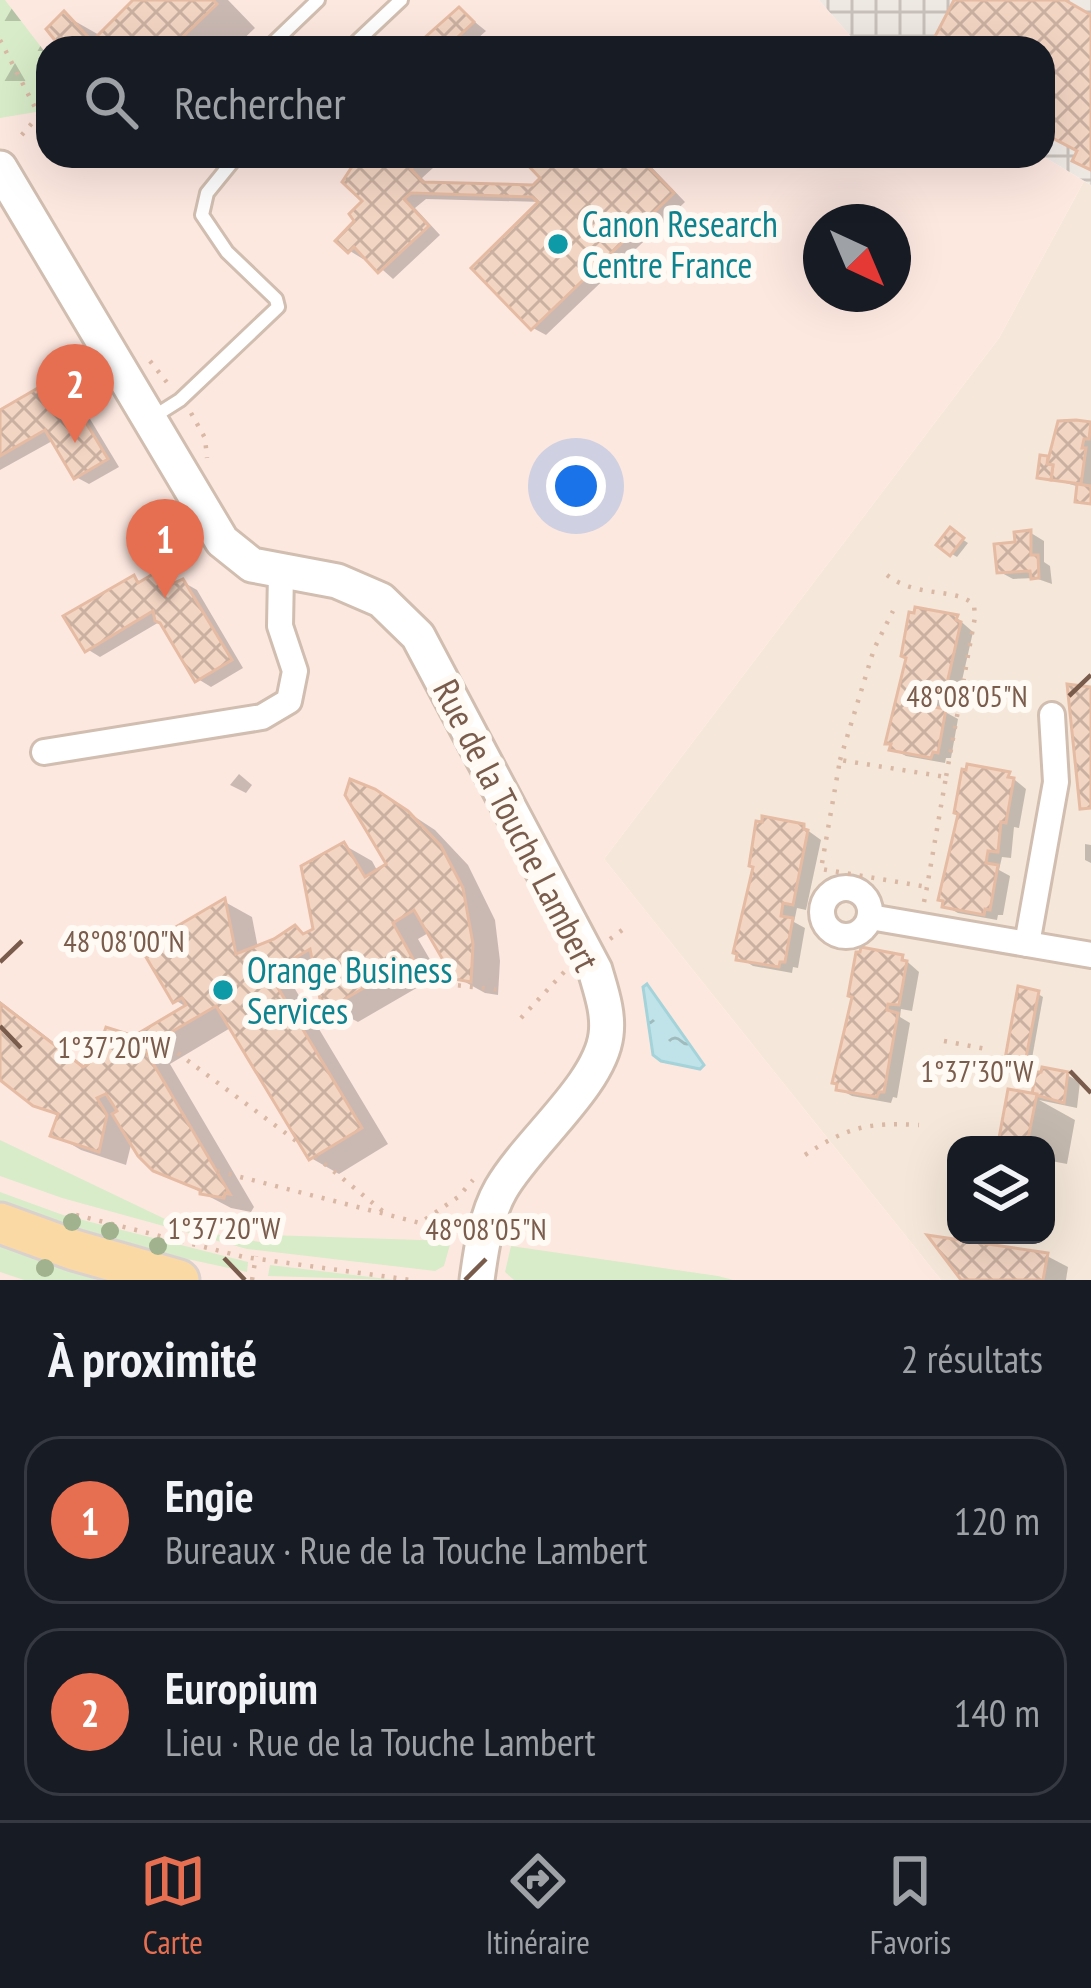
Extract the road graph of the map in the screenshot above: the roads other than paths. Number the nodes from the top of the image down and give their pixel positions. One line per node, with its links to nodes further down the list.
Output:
1 (318, 0): 3 (lane)
2 (401, 0): 4 (lane)
3 (280, 36)
4 (363, 36)
5 (0, 168): 7 (street, Rue de la Touche Lambert)
6 (227, 168): 7 (lane)
7 (148, 419): 8 (street, Rue de la Touche Lambert)
8 (281, 573): 10 (street); 16 (street, Rue de la Touche Lambert)
9 (1052, 715): 12 (street)
10 (44, 752)
11 (870, 917): 12 (street)
12 (1027, 944): 13 (street)
13 (1091, 955)
14 (0, 1223): 15 (main road)
15 (179, 1280)
16 (477, 1280)

